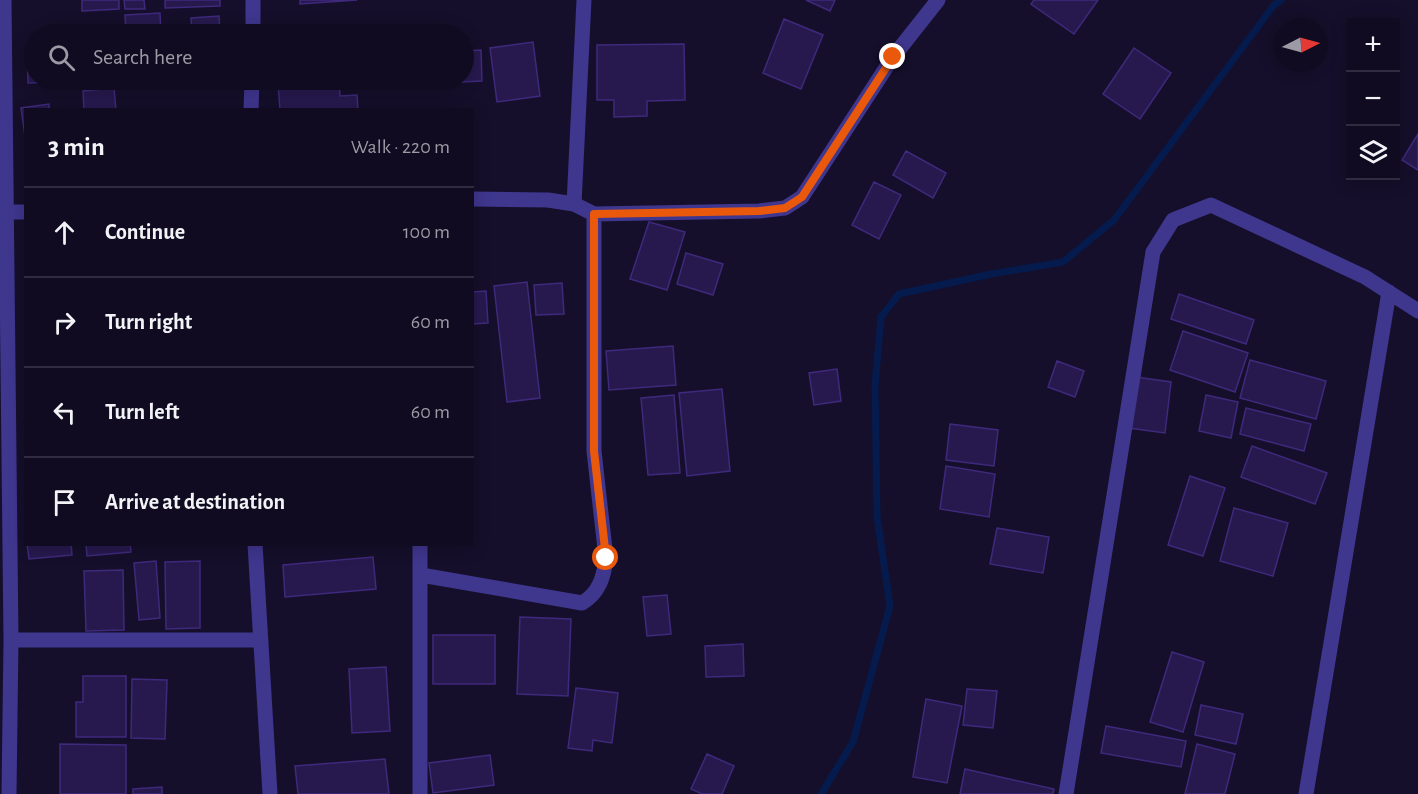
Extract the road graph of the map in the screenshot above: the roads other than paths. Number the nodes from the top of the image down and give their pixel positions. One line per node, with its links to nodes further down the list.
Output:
1 (4, 0): 10 (street)
2 (253, 0): 5 (street)
3 (584, 0): 9 (street)
4 (938, 0): 12 (street)
5 (252, 24)
6 (252, 90): 7 (street)
7 (251, 108)
8 (474, 199): 9 (street)
9 (574, 204): 12 (street)
10 (3, 212): 11 (street); 18 (street)
11 (24, 212)
12 (594, 214): 17 (street)
13 (1389, 292): 14 (street); 24 (street); 25 (street)
14 (1418, 311)
15 (255, 546): 19 (street)
16 (420, 546): 17 (street)
17 (421, 575): 23 (street)
18 (11, 640): 19 (street); 20 (street)
19 (261, 640): 22 (street)
20 (5, 666): 21 (street)
21 (9, 794)
22 (270, 794)
23 (420, 794)
24 (1066, 794)
25 (1305, 794)

